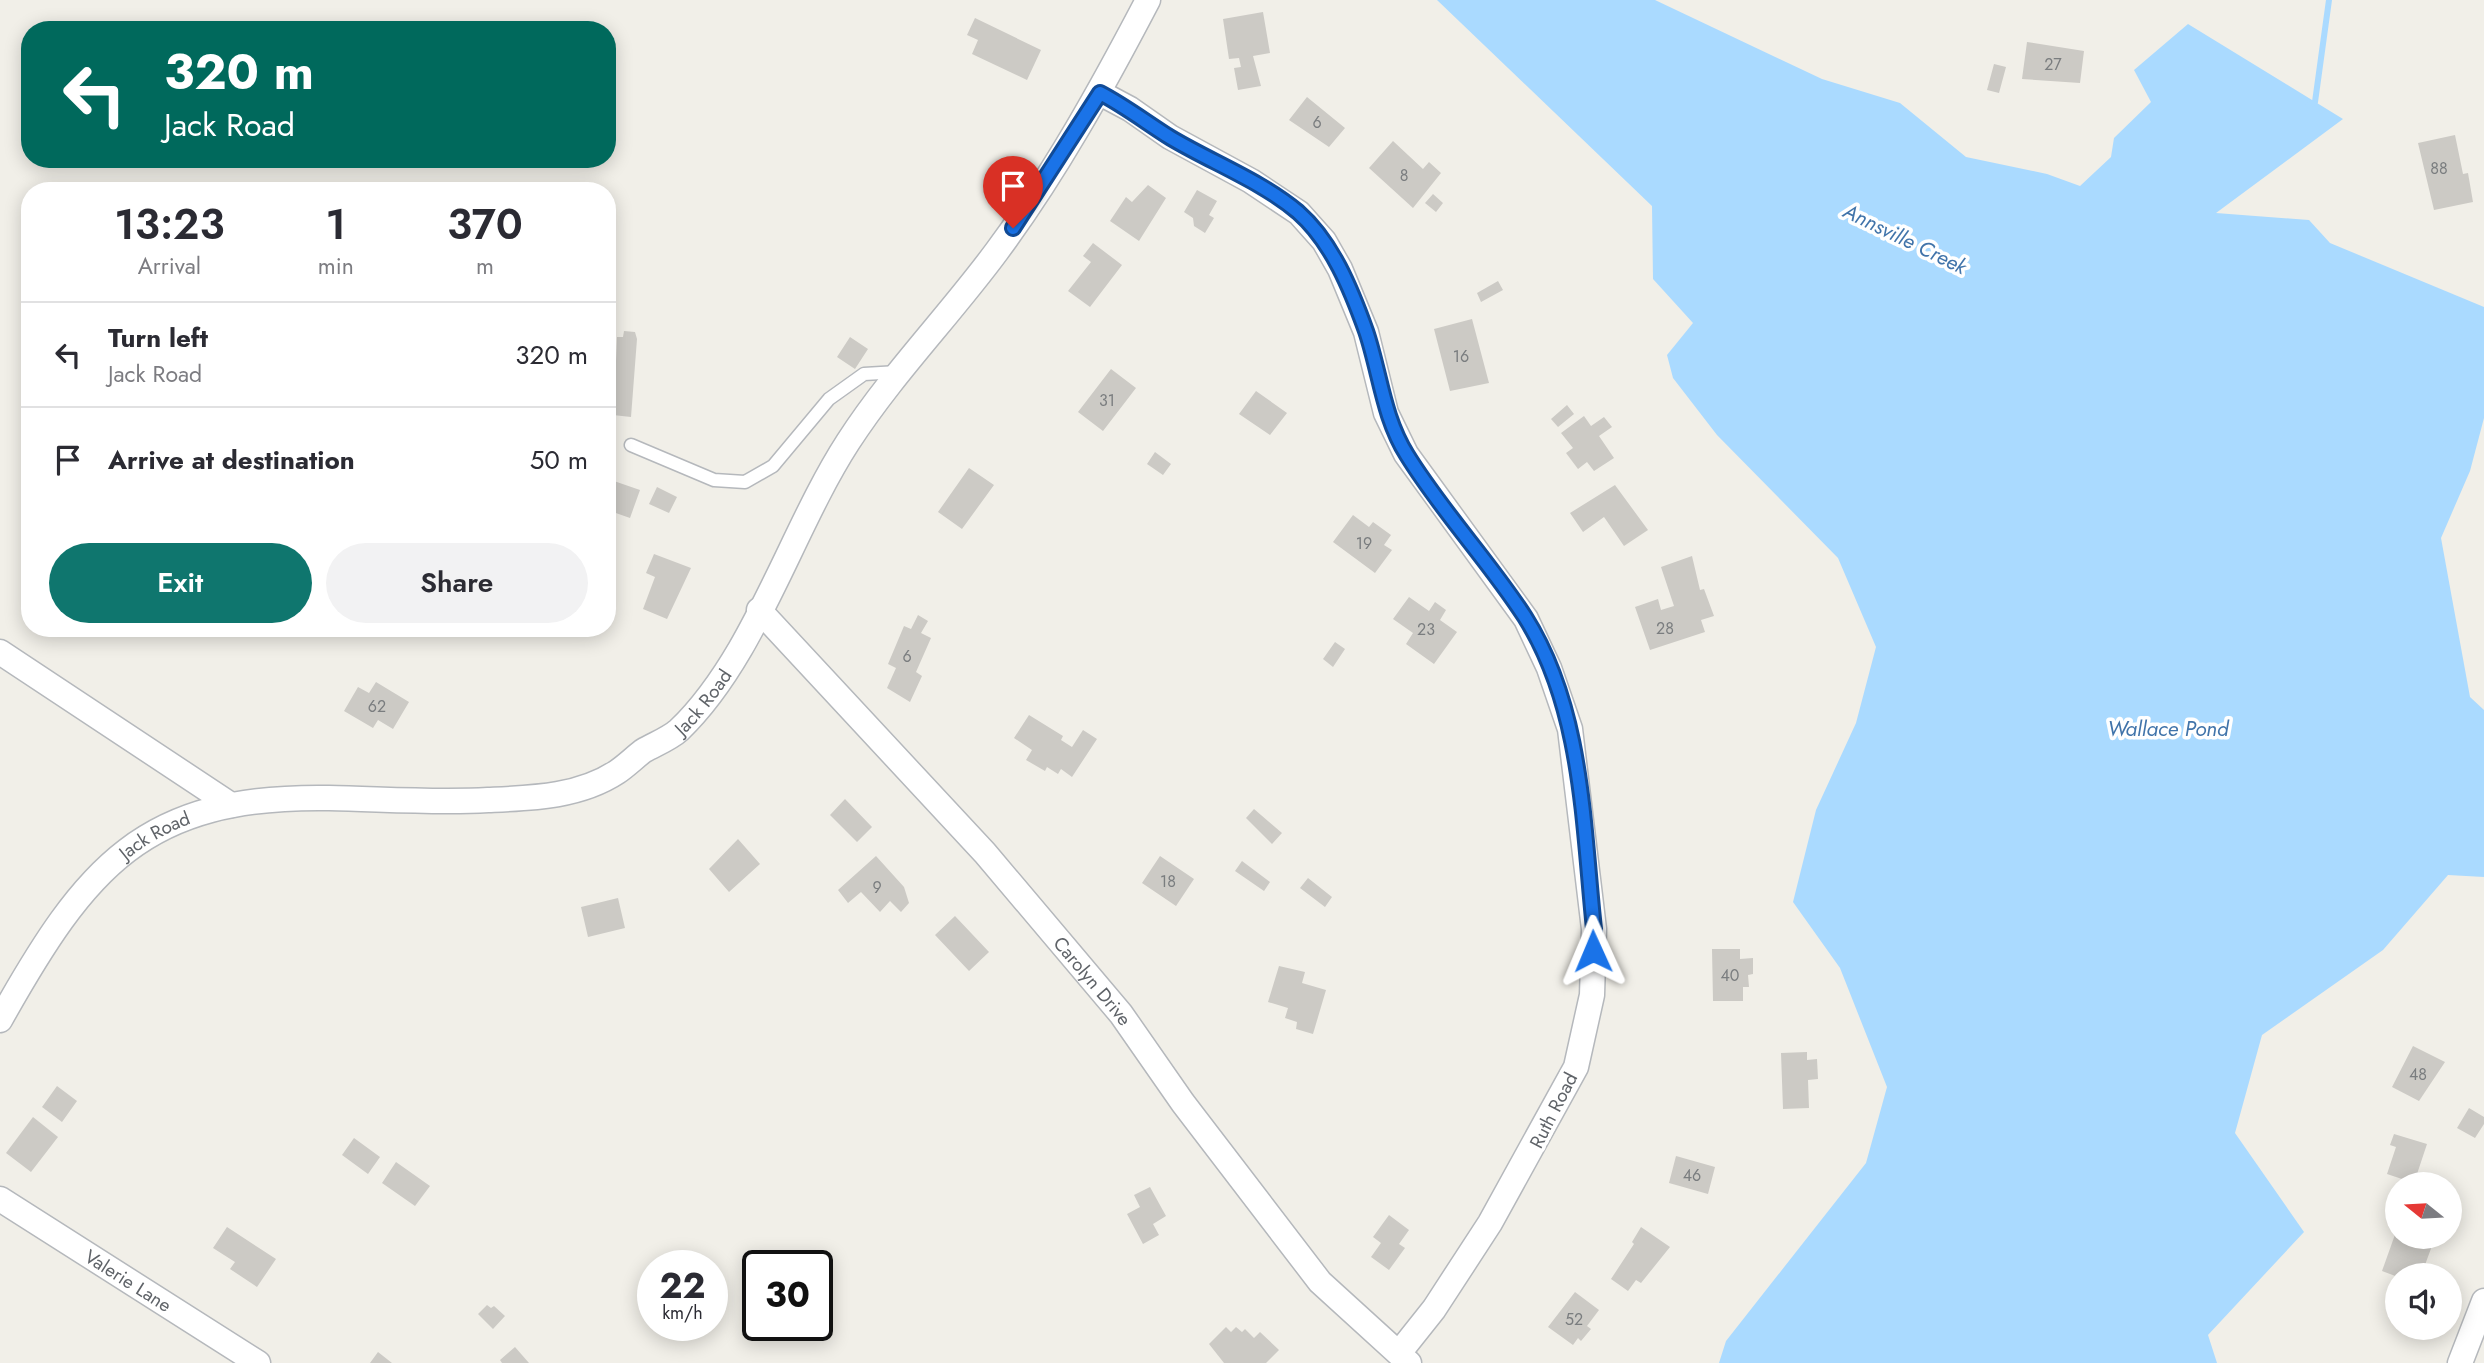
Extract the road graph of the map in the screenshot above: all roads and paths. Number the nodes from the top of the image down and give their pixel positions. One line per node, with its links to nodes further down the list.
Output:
1 (1148, 0): 2 (street, Jack Road)
2 (1100, 93): 3 (street, Jack Road); 11 (street, Ruth Road)
3 (899, 372): 4 (lane); 5 (street, Jack Road)
4 (631, 445)
5 (759, 610): 7 (street, Jack Road); 11 (street, Carolyn Drive)
6 (0, 652): 7 (street)
7 (231, 805): 8 (street, Jack Road)
8 (4, 1004)
9 (0, 1199): 12 (street, Valerie Lane)
10 (2484, 1301): 13 (street)
11 (1404, 1358)
12 (258, 1363)
13 (2460, 1363)

